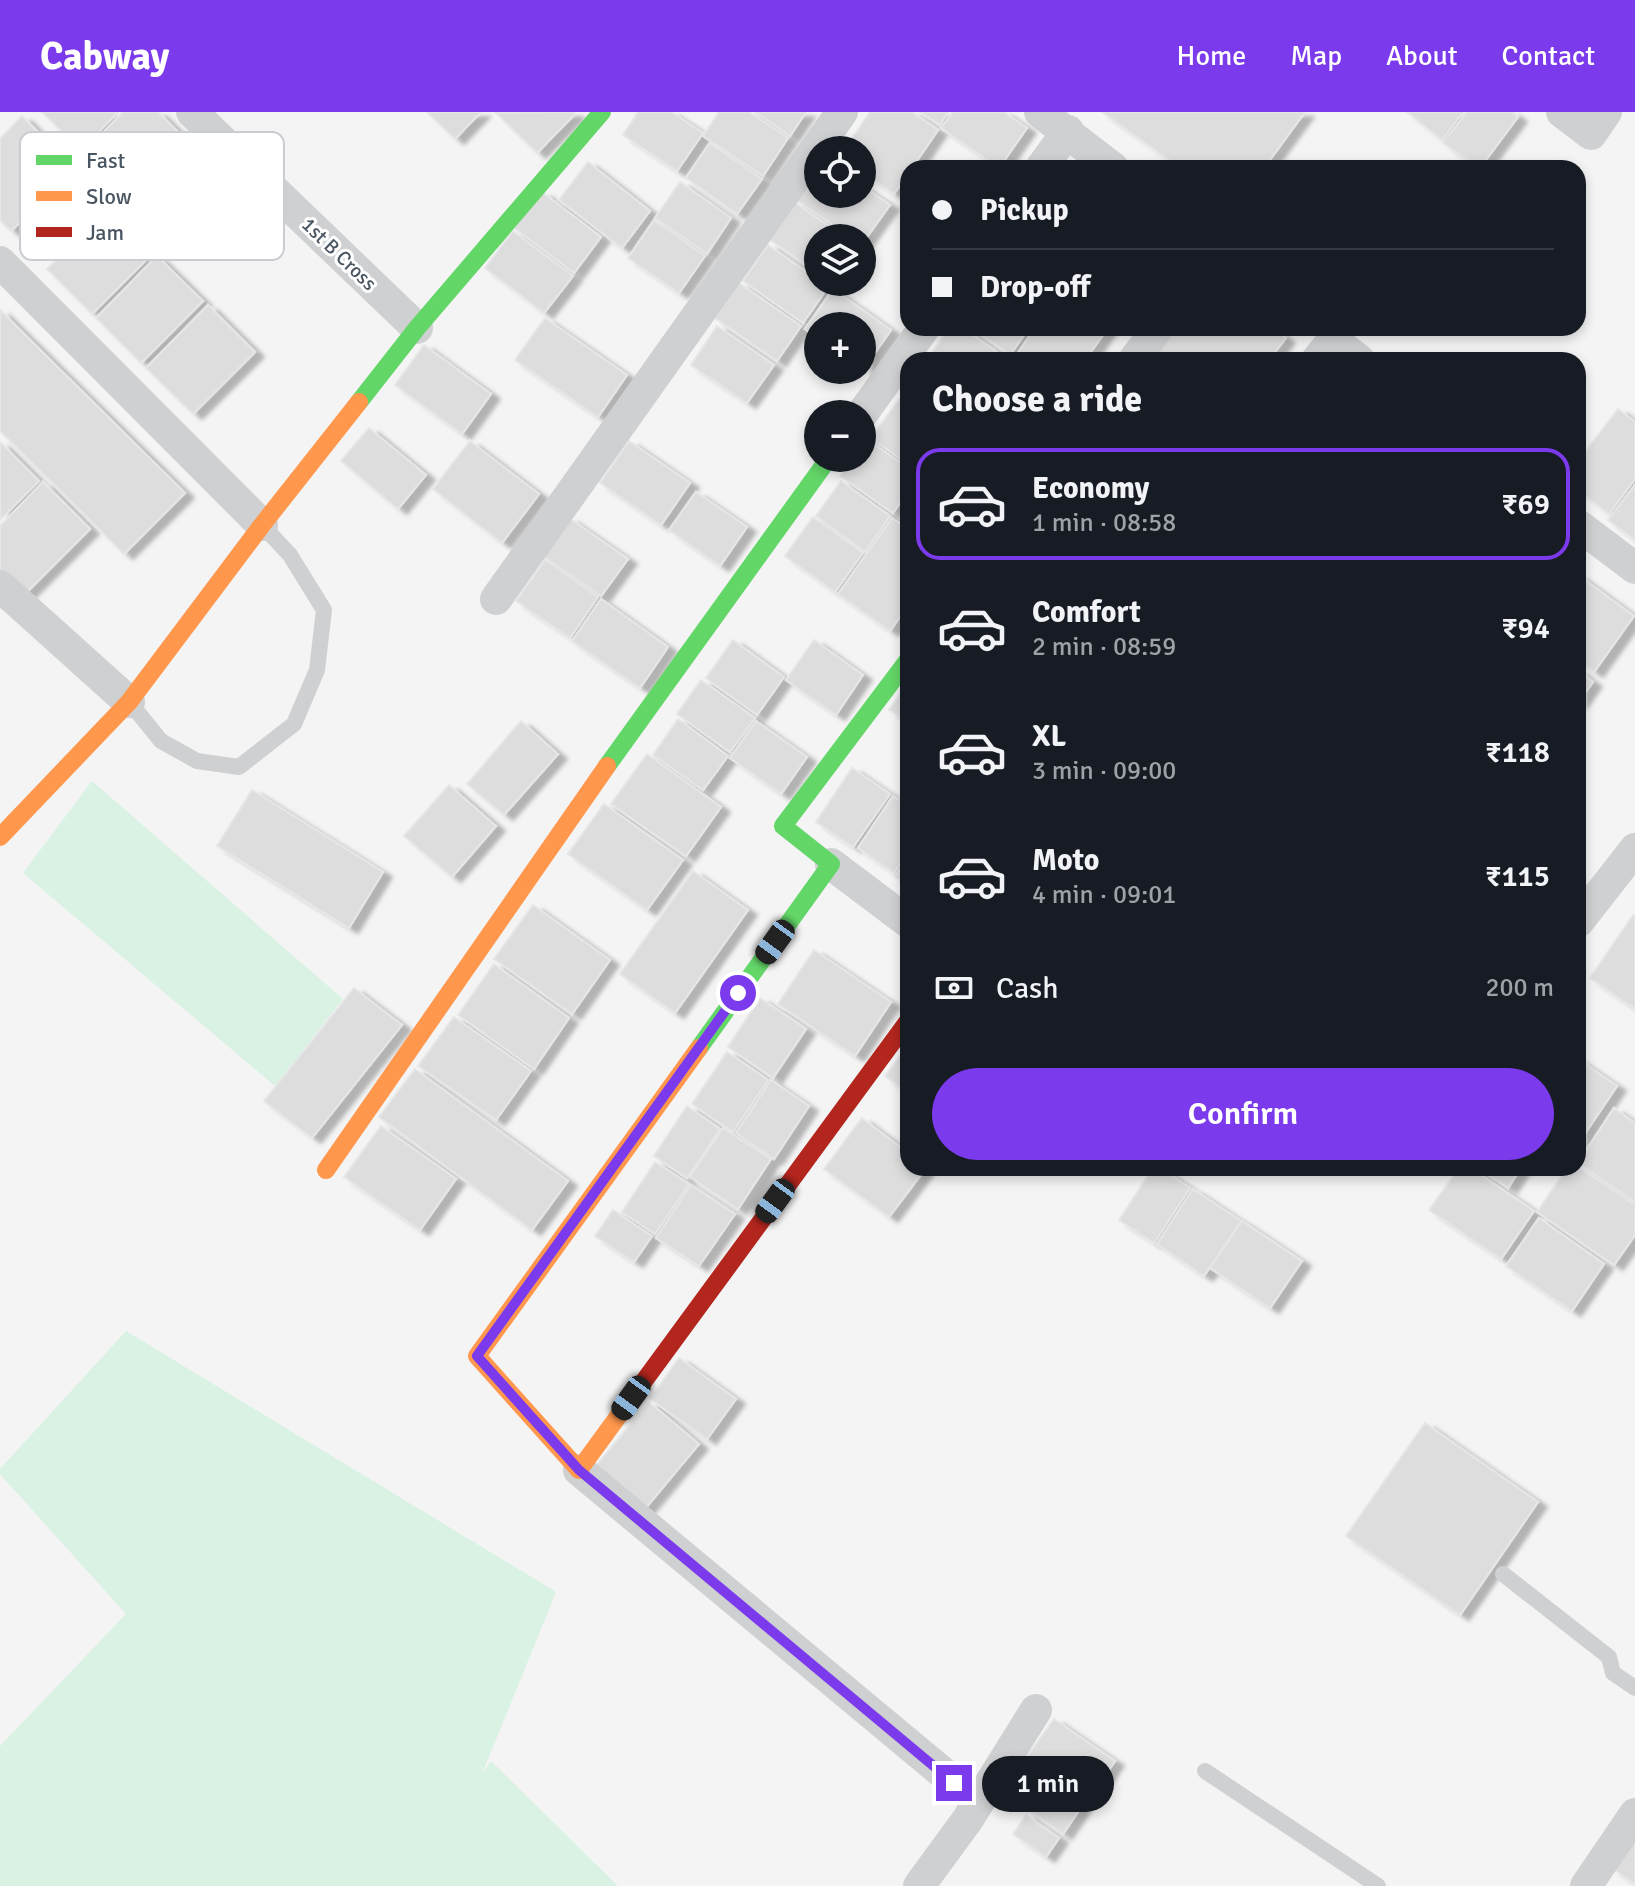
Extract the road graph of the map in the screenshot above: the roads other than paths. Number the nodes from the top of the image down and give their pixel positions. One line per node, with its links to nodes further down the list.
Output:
1 (192, 112): 8 (street, 1st B Cross)
2 (602, 112): 13 (street)
3 (842, 112): 23 (street)
4 (1040, 112): 7 (street)
5 (1562, 112): 6 (street)
6 (1606, 112)
7 (1068, 131): 9 (street); 10 (street)
8 (213, 132)
9 (1047, 160)
10 (1103, 160)
11 (284, 200): 13 (street, 1st B Cross)
12 (0, 262): 19 (street)
13 (417, 328): 19 (street)
14 (1323, 352): 15 (street)
15 (1349, 352)
16 (900, 361): 17 (street)
17 (872, 400)
18 (819, 472): 34 (street)
19 (262, 525): 25 (street); 25 (lane)
20 (1586, 531): 21 (street)
21 (1635, 568)
22 (0, 586): 25 (street)
23 (496, 599)
24 (900, 671): 30 (street)
25 (129, 702): 26 (street)
26 (19, 817): 27 (street); 29 (lane)
27 (0, 837)
28 (1635, 849): 31 (street)
29 (0, 860)
30 (831, 864): 32 (street); 35 (street)
31 (1586, 912)
32 (900, 916)
33 (900, 1032): 35 (street)
34 (326, 1170)
35 (579, 1470): 40 (street)
36 (1503, 1574): 37 (lane)
37 (1635, 1688)
38 (1036, 1710): 40 (street)
39 (1205, 1771): 43 (lane)
40 (978, 1802): 42 (street)
41 (1635, 1814): 44 (street)
42 (919, 1886)
43 (1378, 1886)
44 (1586, 1886)

